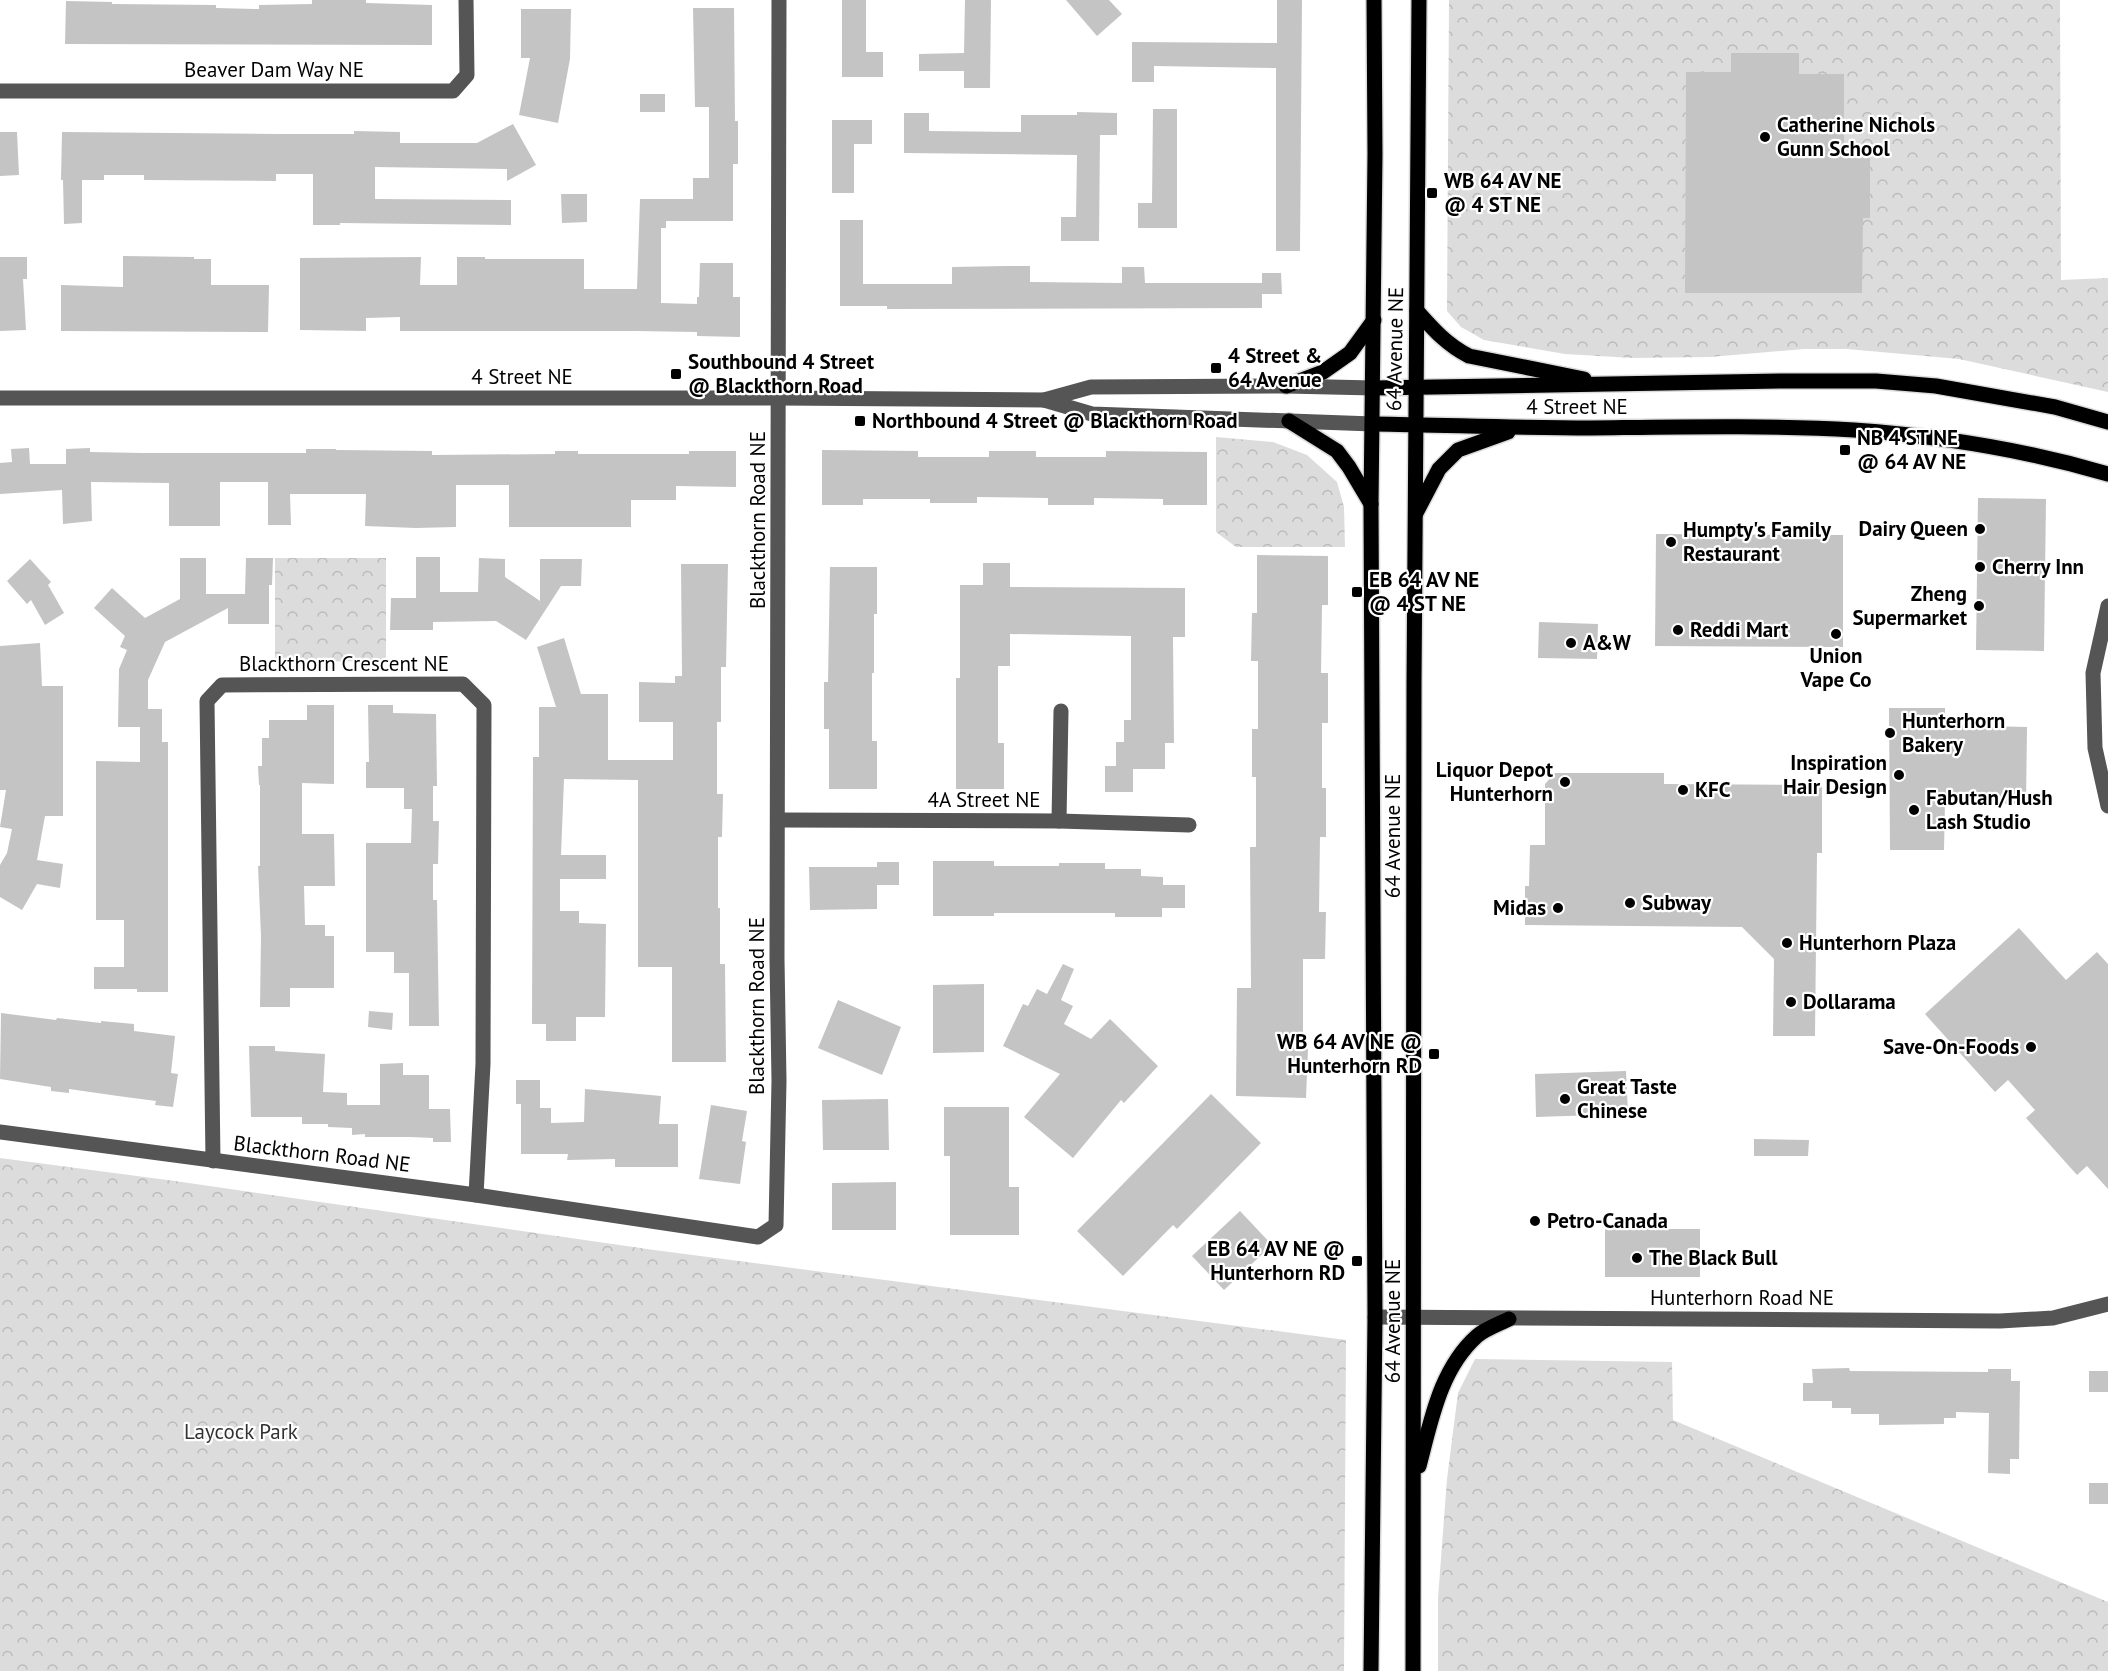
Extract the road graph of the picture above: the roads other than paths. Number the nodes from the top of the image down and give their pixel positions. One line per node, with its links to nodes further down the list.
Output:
1 (466, 0): 5 (street, Beaver Dam Way NE)
2 (779, 0): 13 (street, Blackthorn Road NE)
3 (1374, 0): 7 (main road, 64 Avenue NE)
4 (1419, 0): 6 (main road, 64 Avenue NE)
5 (0, 91)
6 (1417, 311): 8 (main road); 11 (main road, 64 Avenue NE)
7 (1374, 320): 9 (main road); 10 (main road, 64 Avenue NE)
8 (1614, 385): 11 (main road, 4 Street NE); 16 (main road, 4 Street NE)
9 (1286, 386): 10 (street, 4 Street NE); 14 (street, 4 Street NE)
10 (1374, 388): 11 (main road, 4 Street NE); 17 (main road, 64 Avenue NE)
11 (1416, 389): 18 (main road, 64 Avenue NE)
12 (0, 398): 13 (street, 4 Street NE)
13 (779, 398): 14 (street, 4 Street NE); 26 (street, Blackthorn Road NE)
14 (1044, 400): 15 (street, 4 Street NE)
15 (1288, 421): 17 (street, 4 Street NE); 21 (main road)
16 (2108, 422)
17 (1373, 424): 18 (main road, 4 Street NE); 21 (main road, 64 Avenue NE)
18 (1415, 425): 19 (main road, 4 Street NE); 22 (main road, 64 Avenue NE)
19 (1519, 428): 20 (main road, 4 Street NE); 22 (main road)
20 (2108, 474)
21 (1371, 505): 33 (main road, 64 Avenue NE)
22 (1415, 515): 34 (main road, 64 Avenue NE)
23 (2108, 606): 25 (street)
24 (1061, 711): 27 (street)
25 (2108, 806)
26 (779, 820): 27 (street, 4A Street NE); 31 (street, Blackthorn Road NE)
27 (1059, 821): 28 (street, 4A Street NE)
28 (1189, 825)
29 (0, 1132): 30 (street, Blackthorn Road NE)
30 (213, 1161): 31 (street, Blackthorn Road NE); 31 (street, Blackthorn Crescent NE)
31 (476, 1196)
32 (2108, 1304): 35 (street, Hunterhorn Road NE)
33 (1375, 1317): 34 (street, Hunterhorn Road NE); 37 (main road, 64 Avenue NE)
34 (1413, 1317): 35 (street, Hunterhorn Road NE); 36 (main road, 64 Avenue NE)
35 (1509, 1319): 36 (main road)
36 (1413, 1486): 38 (main road, 64 Avenue NE)
37 (1371, 1671)
38 (1413, 1671)

